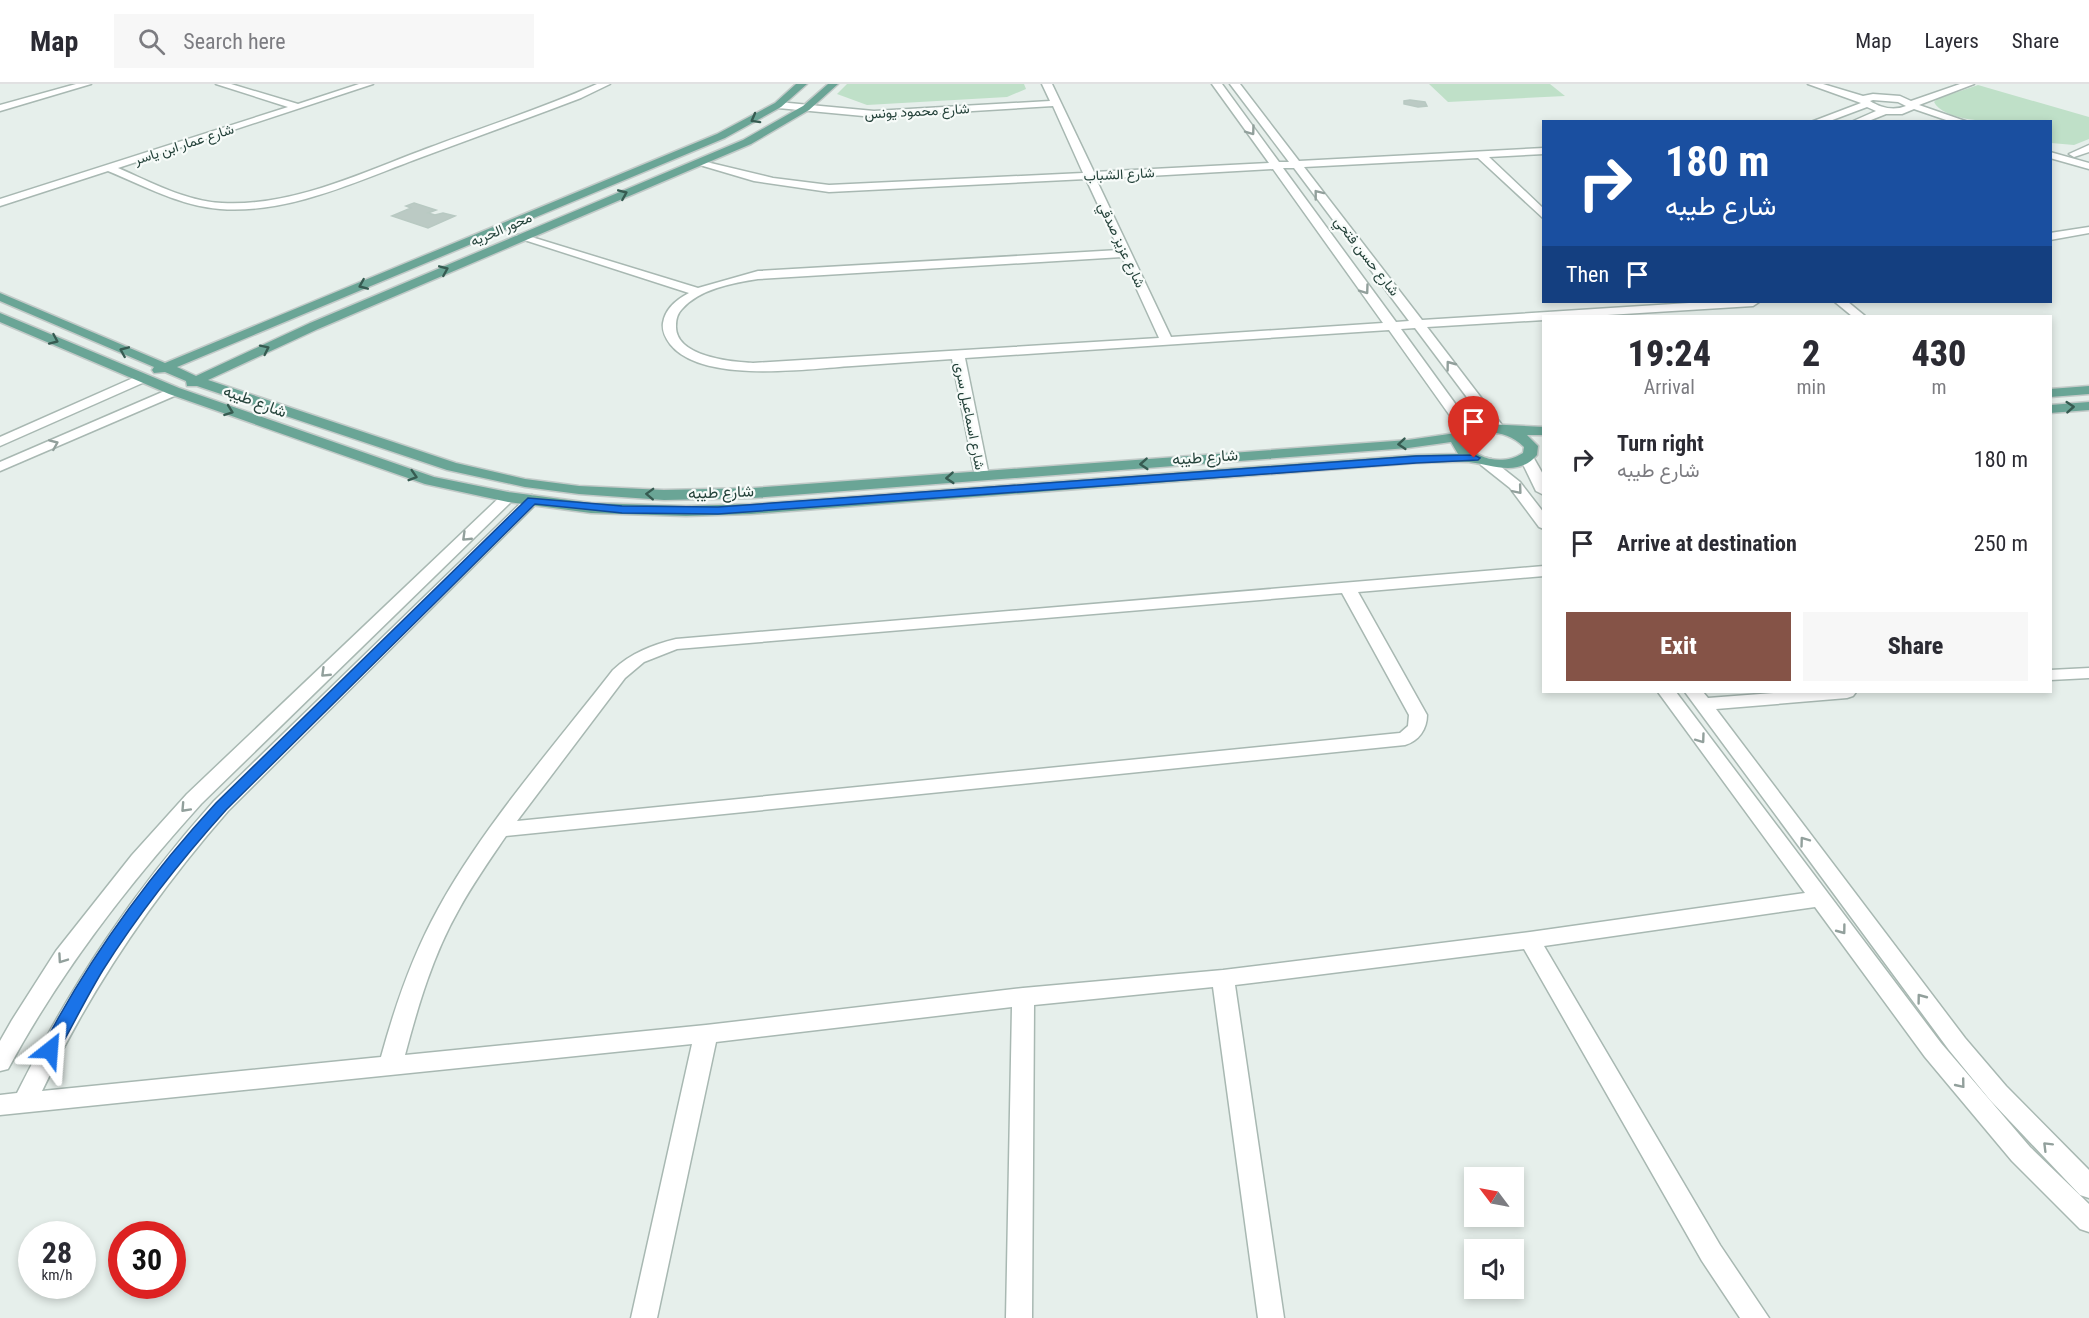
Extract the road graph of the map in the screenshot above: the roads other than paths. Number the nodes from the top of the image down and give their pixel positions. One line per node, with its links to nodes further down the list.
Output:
1 (86, 84): 26 (street)
2 (221, 84): 22 (street)
3 (348, 84): 17 (street, شارع عمار ابن ياسر)
4 (368, 84): 19 (street, شارع عمار ابن ياسر)
5 (605, 84): 46 (street)
6 (802, 84): 23 (main road, محور الحريه)
7 (833, 84): 27 (main road, محور الحريه)
8 (1047, 84): 21 (street, شارع عزيز صدقي)
9 (1217, 84): 43 (street, شارع حسن فتحي, one-way to 43)
10 (1235, 84): 42 (street, شارع حسن فتحي)
11 (1813, 84): 20 (street)
12 (1836, 84): 16 (street)
13 (1969, 84): 25 (street)
14 (1915, 91): 18 (street)
15 (295, 94): 17 (street)
16 (1877, 96): 18 (street); 20 (street)
17 (307, 97): 19 (street); 22 (street, شارع عمار ابن ياسر)
18 (1894, 98): 25 (street)
19 (319, 101): 24 (street, شارع عمار ابن ياسر)
20 (1866, 102): 28 (street); 29 (street)
21 (1056, 103): 27 (street, شارع محمود يونس); 47 (street, شارع عزيز صدقي)
22 (286, 104): 24 (street); 48 (street, شارع عمار ابن ياسر)
23 (778, 105): 27 (street, شارع محمود يونس); 66 (main road, محور الحريه, one-way to 66)
24 (299, 107): 46 (street, شارع عمار ابن ياسر)
25 (1910, 107): 28 (street); 31 (street); 32 (street)
26 (0, 108)
27 (806, 108): 39 (main road, محور الحريه)
28 (1887, 110): 30 (street)
29 (1821, 120)
30 (1861, 120)
31 (1938, 120)
32 (1956, 120)
33 (1542, 143): 42 (street, شارع الشباب)
34 (2052, 148): 38 (street)
35 (2089, 148): 38 (street)
36 (1542, 151): 37 (street, شارع الشباب)
37 (1480, 154): 42 (street, شارع الشباب); 50 (street)
38 (2073, 154): 41 (street)
39 (712, 156): 44 (main road, محور الحريه); 47 (street, شارع الشباب)
40 (2052, 156): 45 (street)
41 (2089, 159)
42 (1293, 161): 43 (street, شارع الشباب); 62 (street, شارع حسن فتحي, one-way to 42)
43 (1273, 162): 47 (street, شارع الشباب); 63 (street, شارع حسن فتحي, one-way to 63)
44 (698, 163): 47 (street, شارع الشباب); 52 (main road, محور الحريه, one-way to 44)
45 (2089, 166)
46 (109, 168): 49 (street, شارع عمار ابن ياسر)
47 (1088, 172): 54 (street, شارع عزيز صدقي)
48 (0, 194)
49 (0, 203)
50 (1542, 214)
51 (2089, 230): 53 (street)
52 (520, 237): 55 (street); 68 (main road, محور الحريه, one-way to 52)
53 (2052, 237)
54 (1126, 253): 55 (street); 64 (street, شارع عزيز صدقي)
55 (699, 292): 65 (street)
56 (0, 297): 66 (main road, شارع طيبه, one-way to 56)
57 (1714, 303): 59 (street)
58 (1842, 303): 60 (street)
59 (1636, 305): 62 (street)
60 (1858, 315)
61 (0, 317): 67 (main road, شارع طيبه, one-way to 67)
62 (1418, 324): 63 (street); 74 (street, شارع حسن فتحي, one-way to 62)
63 (1391, 325): 64 (street); 76 (street, شارع حسن فتحي)
64 (1167, 341): 65 (street)
65 (958, 355): 81 (street, شارع اسماعيل سرى)
66 (164, 368): 67 (main road, محور الحريه); 68 (main road, شارع طيبه)
67 (142, 378): 70 (main road, شارع طيبه); 77 (street)
68 (197, 381): 70 (main road, محور الحريه); 81 (main road, شارع طيبه, one-way to 68)
69 (2089, 390): 71 (main road)
70 (174, 392): 80 (street, one-way to 70); 83 (main road, شارع طيبه, one-way to 83)
71 (2052, 393)
72 (2089, 406): 73 (main road, one-way to 72)
73 (2052, 409)
74 (1501, 429): 75 (main road); 76 (main road, شارع طيبه); 78 (main road)
75 (1542, 430)
76 (1464, 434): 79 (main road); 81 (main road, شارع طيبه, one-way to 81)
77 (0, 442)
78 (1534, 453): 79 (main road, شارع طيبه); 82 (street)
79 (1480, 460): 84 (main road, شارع طيبه); 85 (street, one-way to 85)
80 (0, 467)
81 (982, 476)
82 (1542, 483)
83 (508, 497): 84 (main road, شارع طيبه); 99 (street, one-way to 99)
84 (532, 500): 101 (street)
85 (1542, 521)
86 (1542, 572): 87 (street)
87 (1348, 588): 93 (street); 93 (street)
88 (2089, 673): 89 (street)
89 (2052, 675)
90 (1667, 693): 94 (street, one-way to 94)
91 (1822, 693): 92 (street)
92 (1698, 698): 103 (street, one-way to 92)
93 (500, 830): 100 (street)
94 (1819, 899): 95 (street); 104 (street, one-way to 104)
95 (1530, 940): 96 (street); 108 (street)
96 (1223, 978): 97 (street); 107 (street)
97 (1023, 998): 98 (street); 106 (street)
98 (706, 1034): 100 (street); 105 (street)
99 (0, 1062)
100 (390, 1066): 101 (street)
101 (24, 1103): 102 (street)
102 (0, 1105)
103 (2089, 1187)
104 (2089, 1221)
105 (644, 1318)
106 (1019, 1318)
107 (1271, 1318)
108 (1756, 1318)

